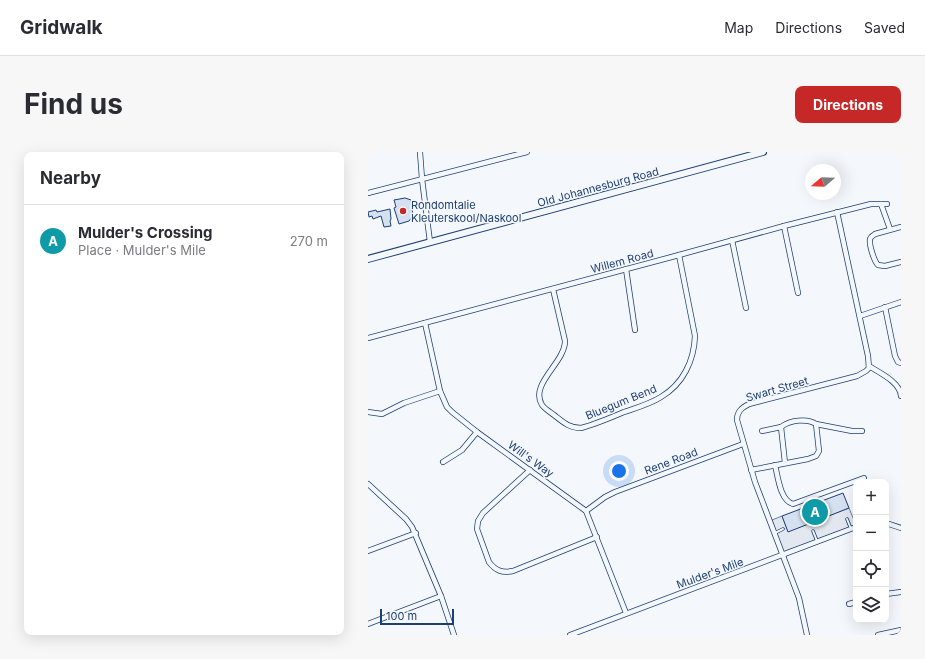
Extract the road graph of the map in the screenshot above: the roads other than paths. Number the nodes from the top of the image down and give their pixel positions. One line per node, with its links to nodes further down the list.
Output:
1 (420, 152): 6 (street)
2 (505, 152): 5 (street)
3 (528, 152): 5 (street)
4 (763, 152): 15 (main road, Old Johannesburg Road)
5 (506, 158): 6 (street)
6 (422, 179): 7 (street); 15 (street)
7 (368, 193)
8 (881, 204): 9 (street, Willem Road); 10 (street, Willem Road); 13 (street)
9 (887, 204)
10 (837, 212): 11 (street, Willem Road); 25 (street)
11 (784, 226): 14 (street, Willem Road); 21 (street)
12 (901, 227): 13 (street)
13 (890, 229): 18 (street)
14 (732, 240): 16 (street, Willem Road); 24 (street)
15 (430, 242): 17 (main road, Old Johannesburg Road)
16 (679, 255): 19 (street, Willem Road); 20 (street, Bluegum Bend)
17 (368, 259)
18 (901, 262)
19 (626, 269): 20 (street, Willem Road); 27 (street)
20 (553, 289): 26 (street, Willem Road)
21 (798, 293)
22 (901, 302): 23 (street)
23 (885, 307): 25 (street); 29 (street)
24 (746, 308)
25 (860, 316): 30 (street)
26 (425, 323): 28 (street, Willem Road); 31 (street, Will's Way)
27 (635, 330)
28 (368, 338)
29 (901, 363)
30 (869, 366): 32 (street); 39 (street, Swart Street)
31 (440, 391): 33 (street); 38 (street, Will's Way)
32 (901, 396)
33 (370, 412)
34 (816, 424): 35 (street); 37 (street); 41 (street)
35 (781, 426): 36 (street); 41 (street)
36 (762, 431)
37 (862, 431)
38 (477, 432): 40 (street); 43 (street, Will's Way)
39 (743, 444): 44 (street, Swart Street); 47 (street, Rene Road)
40 (443, 462)
41 (785, 464): 42 (street)
42 (775, 465): 44 (street); 45 (street)
43 (530, 470): 47 (street, Will's Way); 57 (street)
44 (751, 470): 56 (street, Swart Street)
45 (864, 478)
46 (368, 484): 55 (street)
47 (586, 511): 57 (street)
48 (847, 519): 50 (lane)
49 (889, 524): 52 (street)
50 (853, 527)
51 (853, 528): 58 (street, Mulder's Mile)
52 (901, 528)
53 (783, 530): 56 (lane)
54 (813, 530): 58 (lane)
55 (416, 533): 59 (street); 63 (street)
56 (774, 533): 60 (street, Swart Street)
57 (597, 537): 66 (street)
58 (817, 542): 60 (street, Mulder's Mile)
59 (368, 551)
60 (782, 556): 66 (street, Mulder's Mile); 71 (street, Swart Street)
61 (901, 592): 62 (street)
62 (889, 594)
63 (441, 596): 67 (street); 69 (street)
64 (853, 603): 65 (street)
65 (849, 604)
66 (626, 613): 70 (street, Mulder's Mile)
67 (368, 624)
68 (901, 630): 72 (street)
69 (454, 635)
70 (570, 635)
71 (807, 635)
72 (878, 635)

